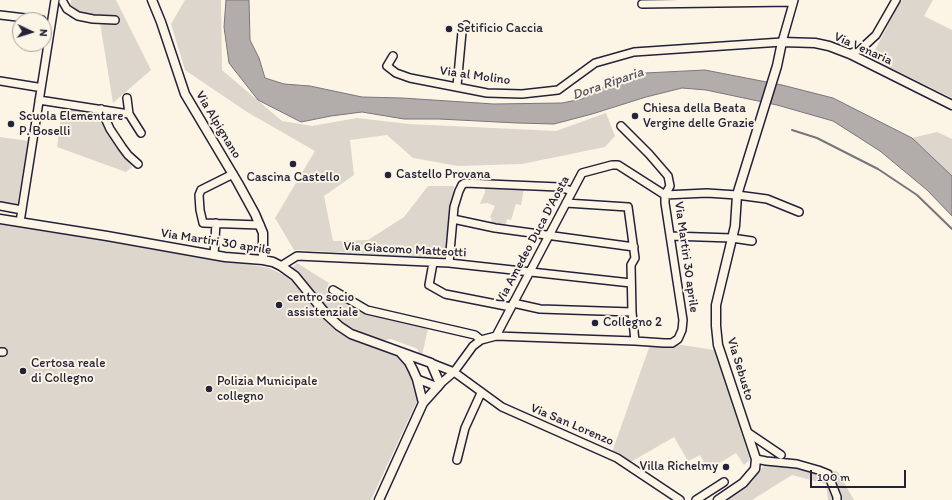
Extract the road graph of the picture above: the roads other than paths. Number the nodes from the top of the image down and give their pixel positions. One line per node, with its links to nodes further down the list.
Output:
1 (55, 0): 20 (street)
2 (152, 0): 27 (street, Via Alpignano)
3 (896, 0): 14 (street)
4 (794, 1): 6 (street); 12 (street)
5 (63, 2): 10 (street)
6 (684, 2): 7 (street)
7 (642, 4)
8 (0, 15): 9 (street)
9 (12, 16)
10 (114, 20)
11 (466, 25): 17 (street)
12 (782, 42): 13 (street, Via Venaria); 14 (street, Via Venaria); 30 (street, Via Sebusto)
13 (685, 49): 17 (street, Via al Molino)
14 (850, 54): 21 (street, Via Venaria)
15 (392, 56): 17 (street, Via al Molino)
16 (0, 81): 18 (street)
17 (457, 86)
18 (37, 87)
19 (127, 98): 23 (street)
20 (39, 100): 22 (street); 33 (street)
21 (952, 105)
22 (101, 109): 23 (street); 26 (street)
23 (129, 114): 25 (street)
24 (621, 126): 29 (street, Via Martiri 30 aprile)
25 (141, 133)
26 (138, 164)
27 (233, 174): 38 (street); 39 (street, Via Alpignano)
28 (572, 191): 29 (street, Via Amedeo Duca D'Aosta); 31 (street, Via Amedeo Duca D'Aosta); 36 (street)
29 (665, 195): 30 (street); 41 (street, Via Martiri 30 aprile)
30 (737, 196): 34 (street); 42 (street, Via Sebusto)
31 (566, 203): 40 (street, Via Amedeo Duca D'Aosta); 44 (street)
32 (0, 206): 33 (street)
33 (22, 210): 37 (street)
34 (800, 212)
35 (0, 219): 37 (street, Via Martiri 30 aprile)
36 (453, 219): 40 (street); 48 (street)
37 (20, 222): 45 (street, Via Martiri 30 aprile)
38 (216, 223): 39 (street); 45 (street)
39 (260, 225): 46 (street, Via Alpignano)
40 (549, 235): 44 (street); 50 (street, Via Amedeo Duca D'Aosta)
41 (670, 236): 42 (street); 57 (street, Via Martiri 30 aprile)
42 (732, 238): 43 (street); 65 (street, Via Sebusto)
43 (752, 241)
44 (634, 247): 51 (street)
45 (214, 255): 46 (street, Via Martiri 30 aprile)
46 (263, 260): 49 (street, Via Martiri 30 aprile)
47 (433, 263): 48 (street, Via Giacomo Matteotti); 49 (street, Via Giacomo Matteotti); 53 (street)
48 (449, 263): 50 (street, Via Giacomo Matteotti)
49 (281, 266): 58 (street, Via Martiri 30 aprile)
50 (529, 272): 51 (street, Via Giacomo Matteotti); 53 (street, Via Amedeo Duca D'Aosta)
51 (631, 283): 54 (street)
52 (333, 290): 56 (street)
53 (512, 305): 54 (street); 55 (street, Via Amedeo Duca D'Aosta)
54 (632, 312): 57 (street)
55 (496, 336): 56 (street, Via Martiri 30 aprile); 57 (street, Via Martiri 30 aprile)
56 (481, 340): 60 (street)
57 (635, 341)
58 (399, 352): 59 (street, Via Martiri 30 aprile); 61 (street, Via Martiri 30 aprile)
59 (431, 363): 60 (street, Via Martiri 30 aprile); 62 (street)
60 (454, 372): 62 (street); 63 (street, Via San Lorenzo)
61 (417, 379): 62 (street); 64 (street, Via Martiri 30 aprile)
62 (439, 385): 64 (street)
63 (482, 393): 68 (street); 71 (street, Via San Lorenzo)
64 (423, 403): 70 (street)
65 (747, 432): 66 (street); 67 (street, Via Sebusto)
66 (781, 455)
67 (756, 458): 73 (street); 74 (street)
68 (457, 460)
69 (724, 482): 72 (street)
70 (379, 500)
71 (680, 500)
72 (696, 500)
73 (718, 500)
74 (837, 500)

